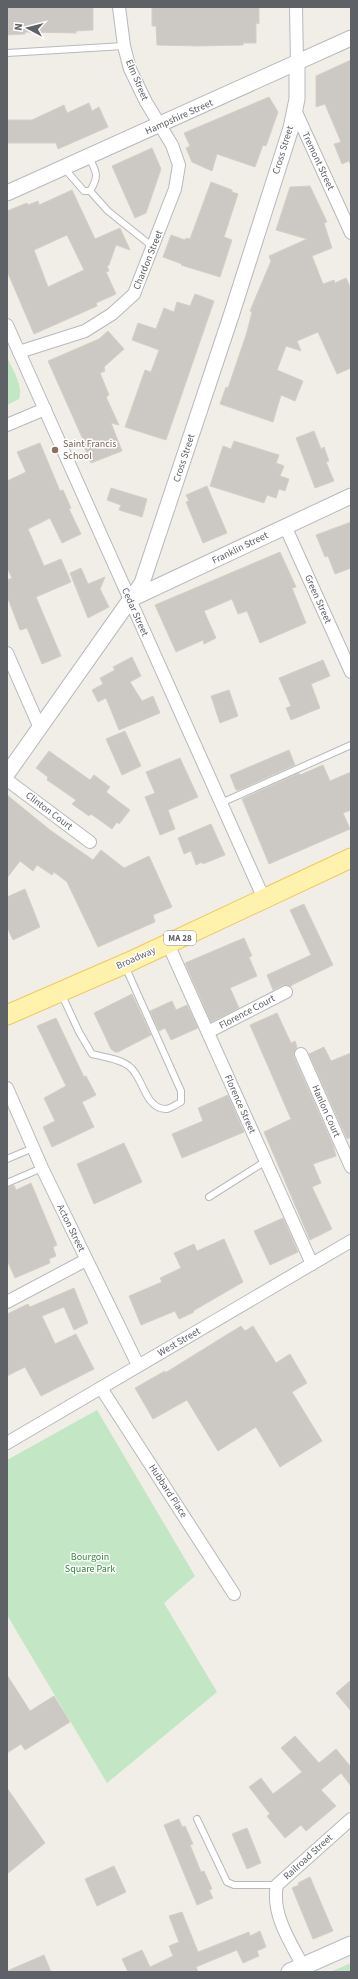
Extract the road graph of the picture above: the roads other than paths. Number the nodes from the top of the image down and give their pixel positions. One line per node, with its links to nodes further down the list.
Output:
1 (119, 7): 4 (street, Elm Street)
2 (296, 7): 6 (street)
3 (351, 38): 6 (street, Hampshire Street)
4 (124, 46): 5 (lane); 8 (street, Elm Street)
5 (7, 53)
6 (298, 63): 7 (street); 8 (street, Hampshire Street)
7 (295, 110): 13 (street, Tremont Street); 21 (street, Cross Street)
8 (159, 126): 9 (street, Hampshire Street); 14 (street, Chardon Street)
9 (89, 157): 10 (street, Hampshire Street); 11 (lane)
10 (64, 168): 11 (lane); 12 (street, Hampshire Street)
11 (90, 191): 14 (lane)
12 (7, 193)
13 (351, 233)
14 (153, 247): 16 (street, Chardon Street)
15 (7, 325): 16 (street, Cedar Street)
16 (19, 352): 17 (street, Cedar Street)
17 (45, 409): 18 (street); 21 (street, Cedar Street)
18 (7, 425)
19 (351, 496): 20 (street, Franklin Street)
20 (285, 526): 21 (street, Franklin Street); 23 (street, Green Street)
21 (130, 599): 24 (street, Cross Street); 28 (street, Cedar Street)
22 (7, 653): 24 (street)
23 (351, 672)
24 (40, 728): 26 (street, Cross Street)
25 (351, 745): 28 (lane)
26 (7, 774)
27 (7, 780): 29 (street, Clinton Court)
28 (221, 803): 31 (street, Cedar Street)
29 (90, 842)
30 (351, 858): 31 (main road, Broadway / MA 28)
31 (264, 899): 32 (main road, Broadway / MA 28)
32 (168, 944): 33 (main road, Broadway / MA 28); 37 (street, Florence Street)
33 (124, 964): 34 (main road, Broadway / MA 28); 34 (lane)
34 (61, 992): 36 (main road, Broadway / MA 28)
35 (286, 992): 37 (street, Florence Court)
36 (7, 1015)
37 (208, 1032): 42 (street, Florence Street)
38 (301, 1054): 43 (street, Hanlon Court)
39 (7, 1088): 40 (street, Acton Street)
40 (33, 1148): 41 (lane); 44 (street, Acton Street)
41 (7, 1159)
42 (266, 1161): 46 (lane); 49 (street, Florence Street)
43 (351, 1167)
44 (42, 1168): 45 (lane); 48 (street, Acton Street)
45 (7, 1183)
46 (209, 1197)
47 (351, 1241): 49 (street, West Street)
48 (86, 1260): 50 (street); 51 (street, Acton Street)
49 (312, 1264): 51 (street, West Street)
50 (7, 1302)
51 (138, 1365): 52 (street, West Street)
52 (101, 1388): 53 (street, West Street); 54 (street, Hubbard Place)
53 (7, 1442)
54 (234, 1594)
55 (197, 1819): 57 (lane)
56 (351, 1819): 57 (street, Railroad Street)
57 (277, 1885): 59 (street, Railroad Street)
58 (351, 1945): 59 (main road)
59 (299, 1970)

